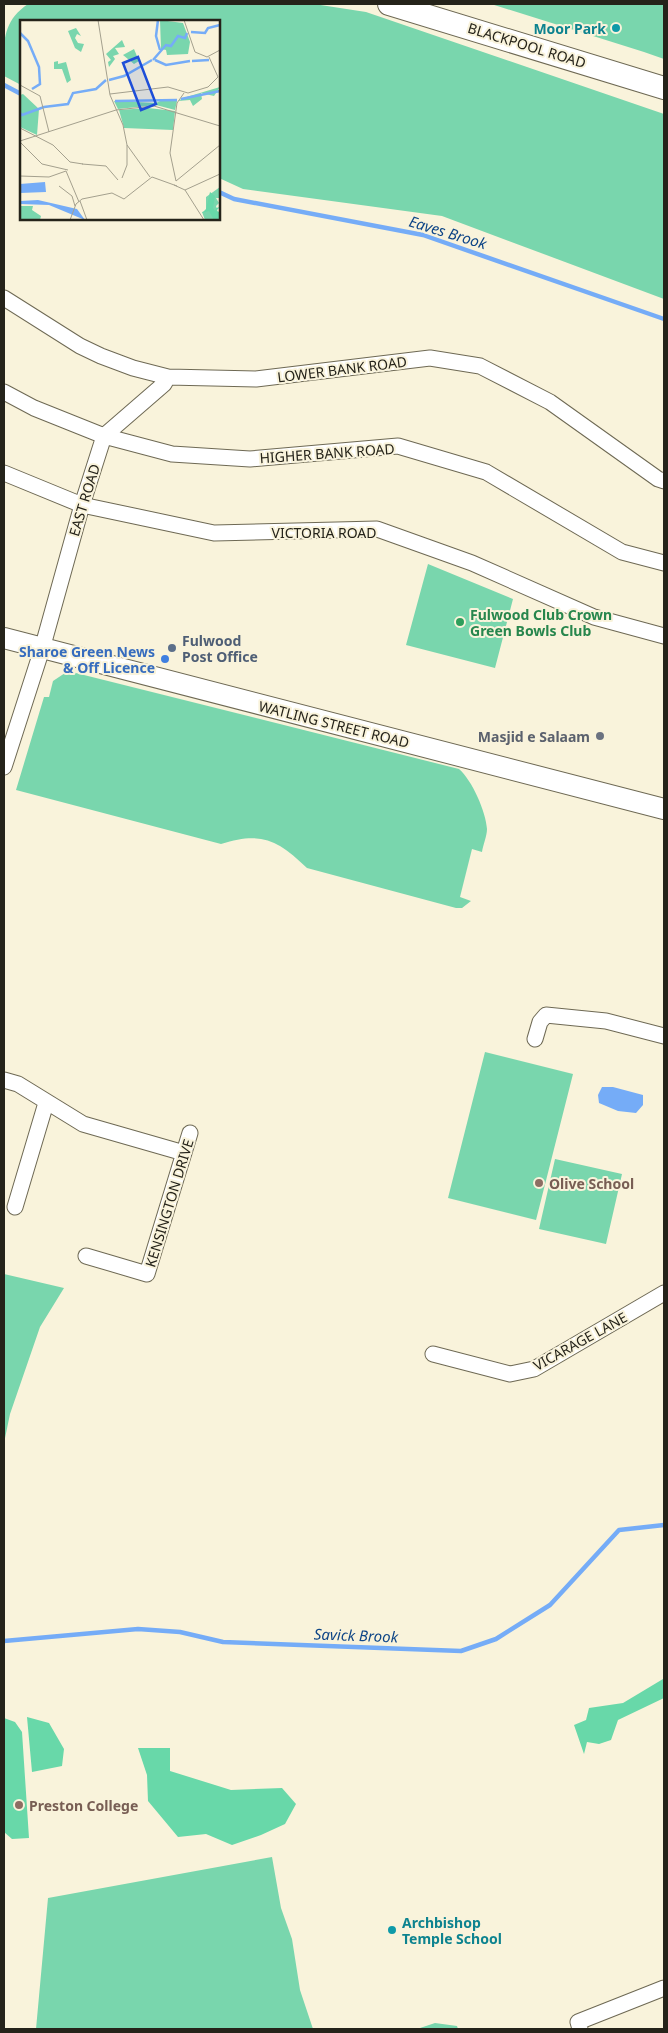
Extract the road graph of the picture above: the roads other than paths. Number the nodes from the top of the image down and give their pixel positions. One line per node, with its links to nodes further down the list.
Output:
1 (389, 4): 2 (highway, BLACKPOOL ROAD)
2 (664, 88)
3 (4, 298): 4 (street, LOWER BANK ROAD)
4 (168, 377): 6 (street); 8 (street, LOWER BANK ROAD)
5 (4, 392): 6 (street, HIGHER BANK ROAD)
6 (104, 436): 9 (street, EAST ROAD); 10 (street, HIGHER BANK ROAD)
7 (4, 473): 9 (street, VICTORIA ROAD)
8 (664, 481)
9 (82, 505): 11 (street, VICTORIA ROAD); 13 (street, EAST ROAD)
10 (664, 563)
11 (664, 636)
12 (4, 638): 13 (main road, WATLING STREET ROAD)
13 (42, 649): 14 (street, EAST ROAD); 15 (main road, WATLING STREET ROAD)
14 (4, 767)
15 (664, 809)
16 (664, 1036): 17 (street)
17 (535, 1038)
18 (4, 1080): 19 (street)
19 (46, 1103): 21 (street); 22 (street)
20 (190, 1132): 21 (street, KENSINGTON DRIVE)
21 (184, 1153): 23 (street, KENSINGTON DRIVE)
22 (15, 1207)
23 (86, 1256)
24 (664, 1293): 25 (street, VICARAGE LANE)
25 (433, 1354)
26 (664, 1988): 27 (street)
27 (580, 2029)

